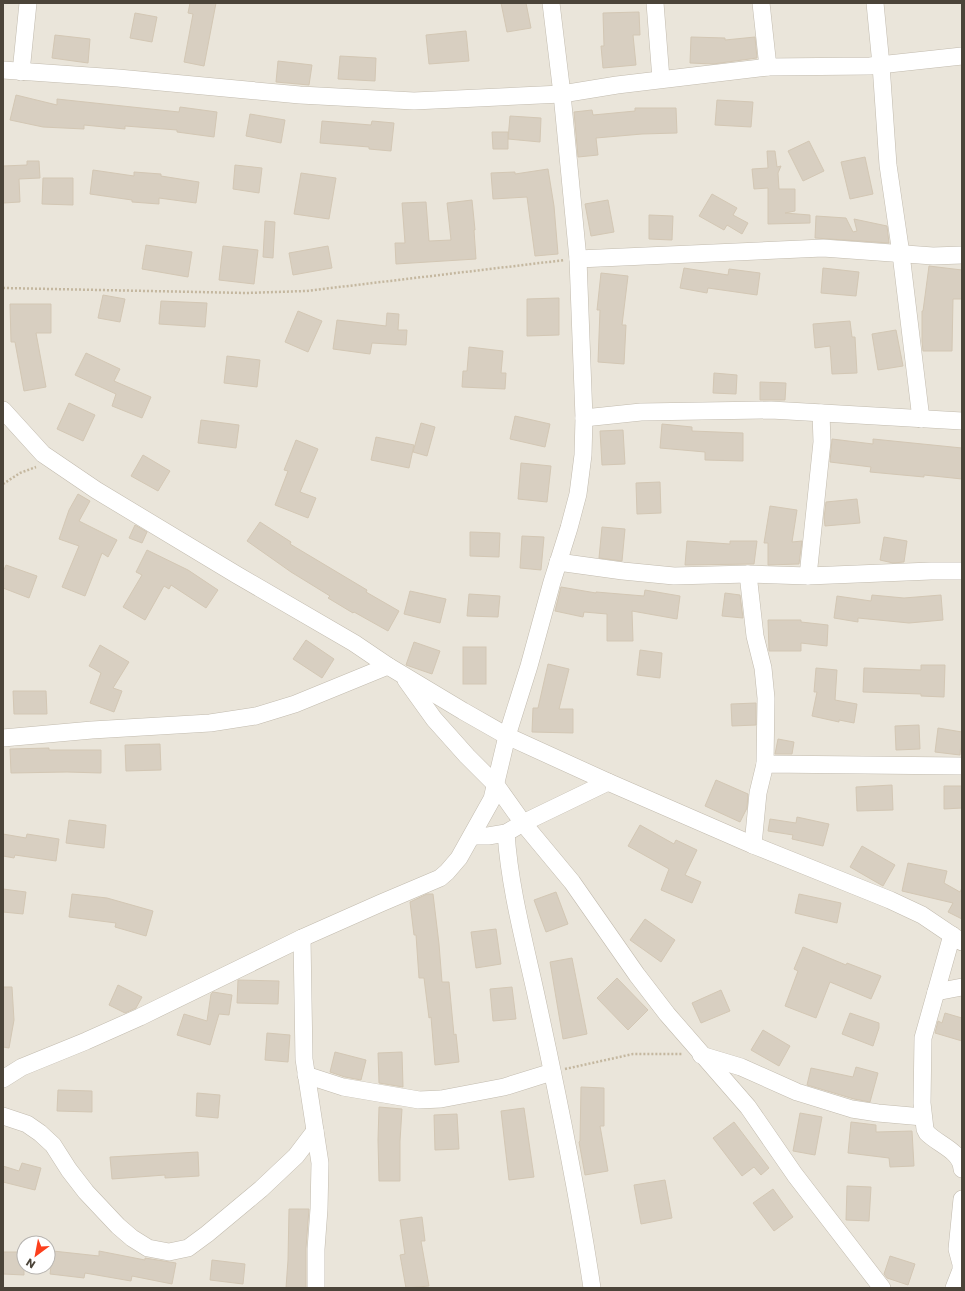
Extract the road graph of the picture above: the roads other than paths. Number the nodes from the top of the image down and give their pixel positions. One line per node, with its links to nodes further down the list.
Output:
1 (28, 3): 10 (street)
2 (551, 3): 12 (street)
3 (655, 3): 11 (street)
4 (761, 3): 8 (street)
5 (875, 3): 7 (street)
6 (962, 56): 7 (street)
7 (881, 65): 8 (street); 13 (street)
8 (768, 67): 11 (street)
9 (3, 70): 10 (street)
10 (21, 72): 12 (street)
11 (661, 80): 12 (street)
12 (562, 94): 15 (street)
13 (901, 254): 14 (street); 15 (street); 19 (street)
14 (962, 255)
15 (578, 259): 18 (street)
16 (3, 410): 25 (street)
17 (821, 413): 18 (street); 19 (street); 24 (street)
18 (584, 418): 21 (street)
19 (921, 419): 20 (street)
20 (962, 422)
21 (558, 562): 23 (street); 26 (street)
22 (962, 572): 24 (street)
23 (748, 574): 24 (street); 28 (street)
24 (808, 576)
25 (395, 671): 26 (street); 27 (street); 31 (street)
26 (507, 736): 30 (street); 31 (street)
27 (3, 738)
28 (765, 764): 29 (street); 35 (street)
29 (962, 766)
30 (608, 782): 32 (street); 35 (street)
31 (496, 785): 32 (street); 34 (street)
32 (523, 823): 33 (street); 40 (street)
33 (506, 833): 34 (street); 41 (street)
34 (472, 836): 36 (street)
35 (753, 845): 37 (street)
36 (302, 938): 42 (street); 43 (street)
37 (957, 938): 39 (street)
38 (962, 987): 39 (street)
39 (936, 992): 45 (street)
40 (701, 1055): 45 (street); 51 (street)
41 (552, 1072): 42 (street); 50 (street)
42 (306, 1075): 46 (street)
43 (3, 1079)
44 (3, 1116): 46 (street)
45 (923, 1116): 47 (street)
46 (315, 1131): 49 (street)
47 (962, 1169)
48 (962, 1199): 52 (street)
49 (316, 1288)
50 (592, 1288)
51 (882, 1288)
52 (954, 1288)

